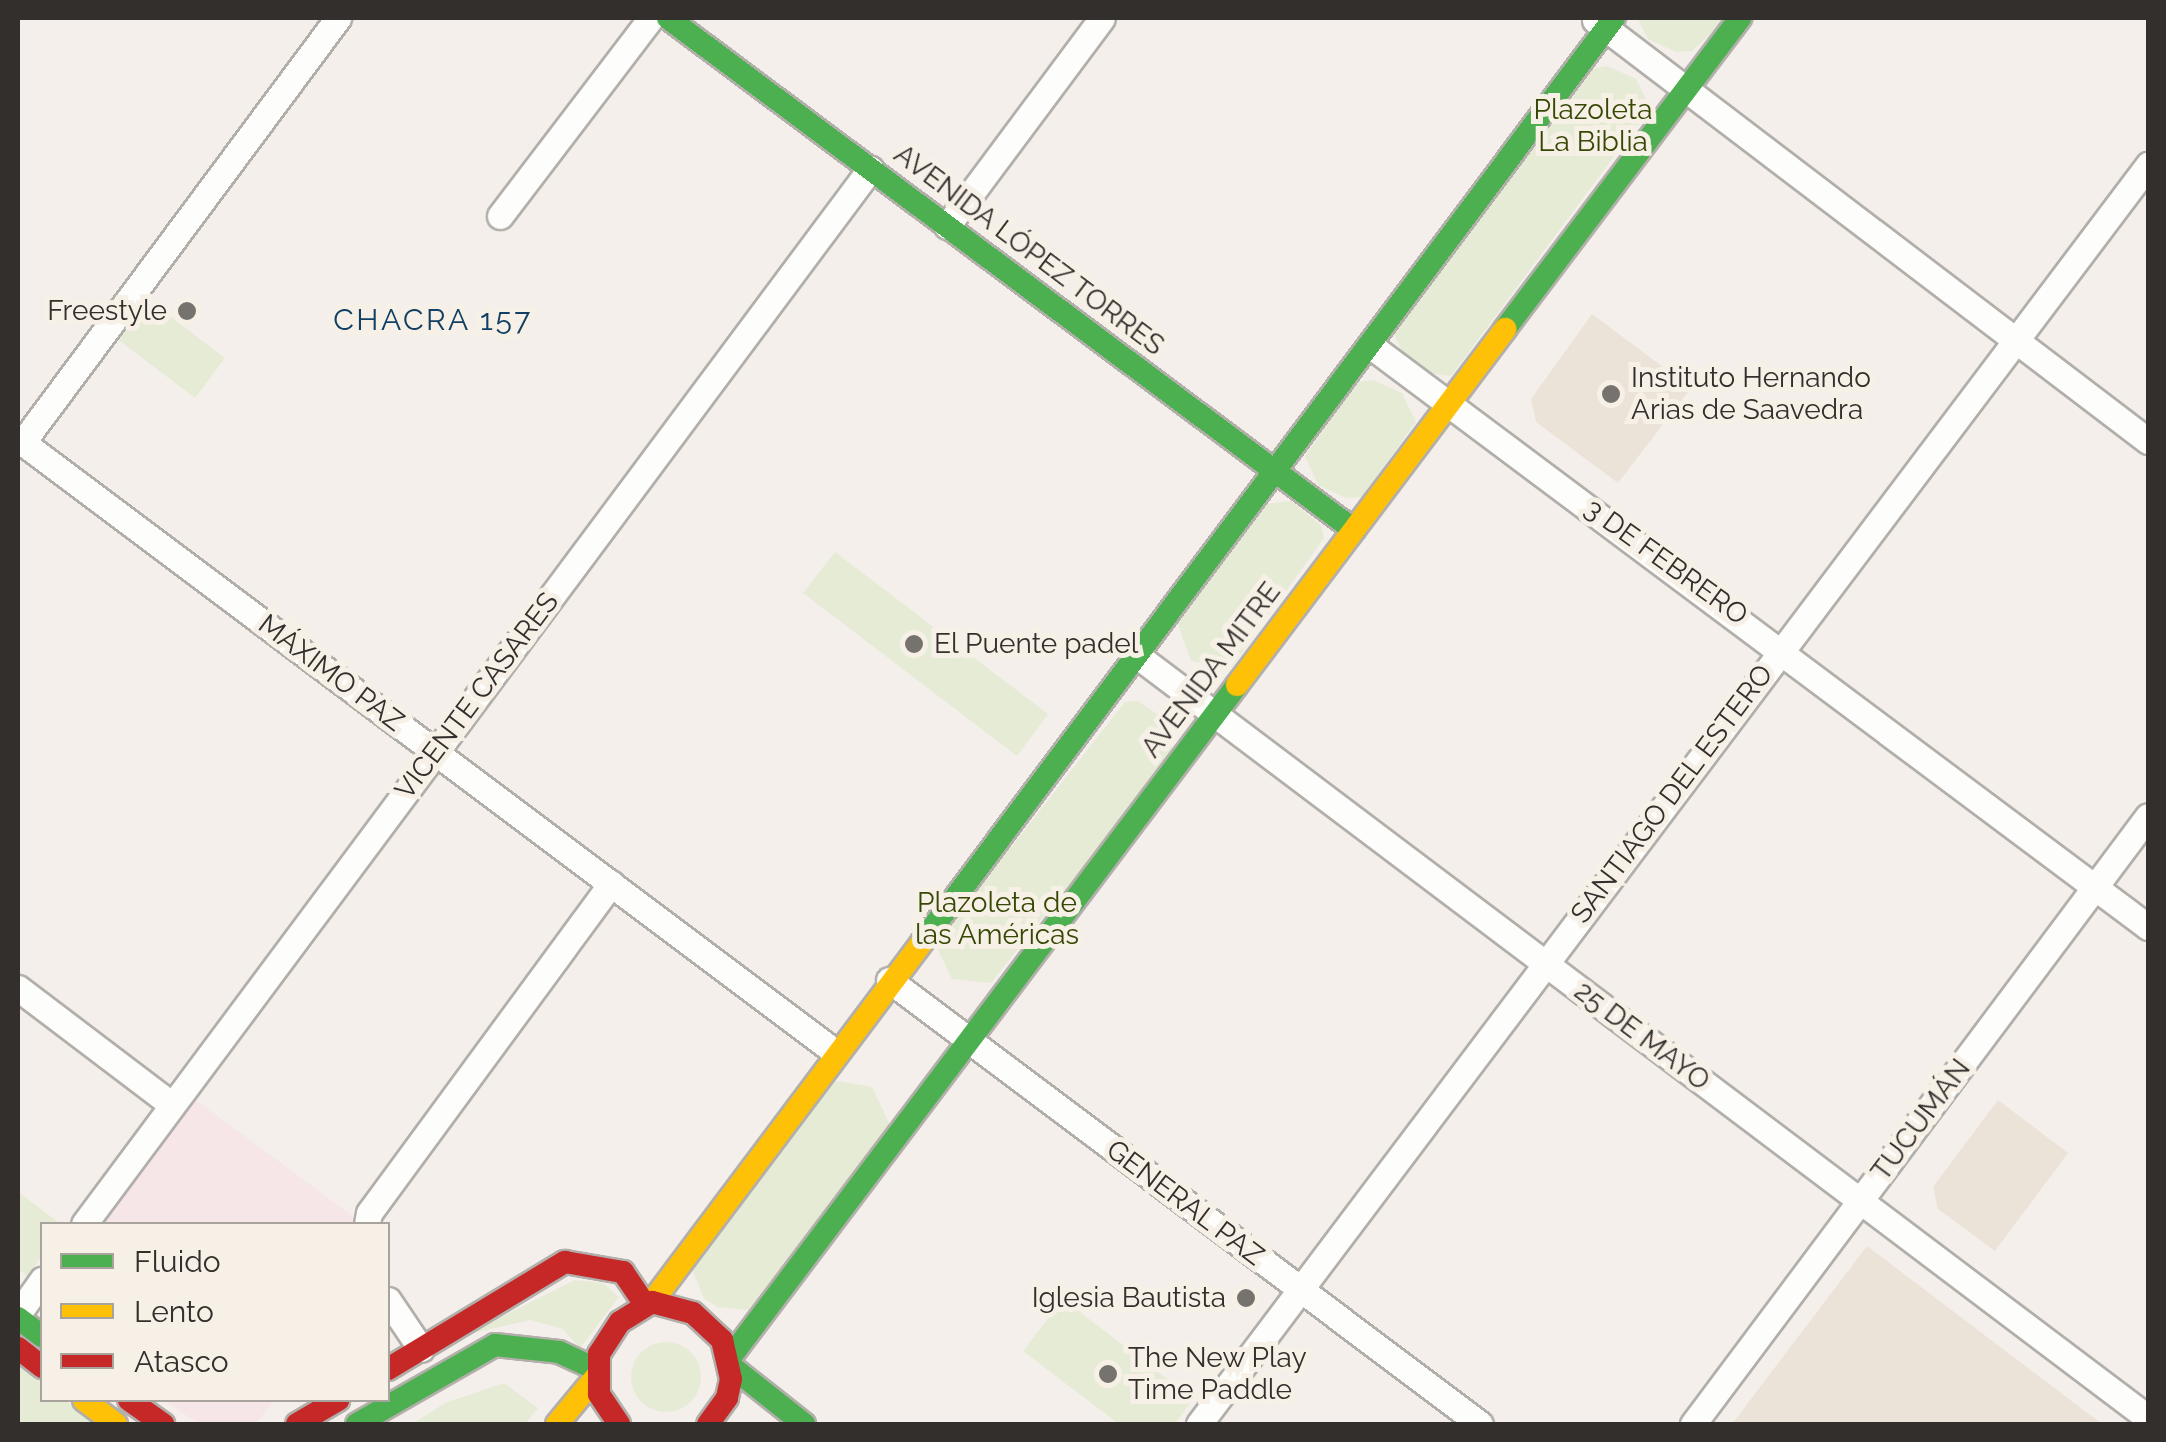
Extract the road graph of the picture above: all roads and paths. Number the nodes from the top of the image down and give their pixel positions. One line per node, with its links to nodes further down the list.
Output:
1 (338, 18): 15 (street)
2 (650, 18): 10 (street)
3 (668, 18): 9 (main road, AVENIDA LÓPEZ TORRES)
4 (1102, 18): 11 (street)
5 (1740, 18): 7 (main road, AVENIDA MITRE)
6 (1604, 21): 7 (street); 13 (main road)
7 (1684, 91): 12 (street); 14 (main road, AVENIDA MITRE)
8 (2148, 166): 12 (street, SANTIAGO DEL ESTERO)
9 (870, 169): 11 (main road, AVENIDA LÓPEZ TORRES); 22 (street, VICENTE CASARES)
10 (500, 216)
11 (947, 226): 17 (main road, AVENIDA LÓPEZ TORRES)
12 (2013, 339): 16 (street); 19 (street, SANTIAGO DEL ESTERO)
13 (1372, 346): 14 (street, 3 DE FEBRERO); 17 (main road)
14 (1452, 406): 18 (main road, AVENIDA MITRE); 19 (street, 3 DE FEBRERO)
15 (20, 441): 22 (street, MÁXIMO PAZ)
16 (2148, 442)
17 (1276, 472): 18 (main road, AVENIDA LÓPEZ TORRES); 20 (main road)
18 (1354, 530): 21 (main road, AVENIDA MITRE)
19 (1784, 648): 25 (street, 3 DE FEBRERO); 27 (street, SANTIAGO DEL ESTERO)
20 (1135, 654): 21 (street, 25 DE MAYO); 28 (main road)
21 (1216, 714): 27 (street, 25 DE MAYO); 30 (main road, AVENIDA MITRE)
22 (436, 752): 24 (street, MÁXIMO PAZ); 32 (street, VICENTE CASARES)
23 (2148, 816): 25 (street, TUCUMÁN)
24 (612, 883): 31 (street, MÁXIMO PAZ); 35 (street)
25 (2096, 887): 26 (street, 3 DE FEBRERO); 33 (street, TUCUMÁN)
26 (2148, 926)
27 (1544, 962): 33 (street, 25 DE MAYO); 37 (street, SANTIAGO DEL ESTERO)
28 (890, 980): 30 (street, GENERAL PAZ); 31 (main road)
29 (18, 988): 32 (street)
30 (969, 1041): 37 (street, GENERAL PAZ); 44 (main road, AVENIDA MITRE)
31 (836, 1052): 39 (main road)
32 (172, 1105): 34 (street, VICENTE CASARES)
33 (1860, 1200): 51 (street, 25 DE MAYO); 62 (street, TUCUMÁN)
34 (85, 1222)
35 (367, 1222)
36 (40, 1283): 40 (street)
37 (1301, 1290): 60 (street, SANTIAGO DEL ESTERO); 61 (street, GENERAL PAZ)
38 (390, 1303): 43 (street)
39 (649, 1303): 43 (main road); 44 (main road); 47 (main road)
40 (18, 1316): 41 (main road)
41 (40, 1334)
42 (18, 1348): 45 (main road)
43 (421, 1349): 46 (main road)
44 (731, 1363): 58 (main road, AVENIDA MITRE); 59 (main road)
45 (40, 1365)
46 (390, 1369)
47 (596, 1373): 55 (main road); 56 (main road); 57 (main road)
48 (87, 1402): 52 (main road)
49 (131, 1402): 53 (main road)
50 (335, 1402): 54 (main road)
51 (2148, 1418)
52 (116, 1424)
53 (163, 1424)
54 (297, 1424)
55 (357, 1424)
56 (557, 1424)
57 (619, 1424)
58 (708, 1424)
59 (804, 1424)
60 (1198, 1424)
61 (1480, 1424)
62 (1693, 1424)

